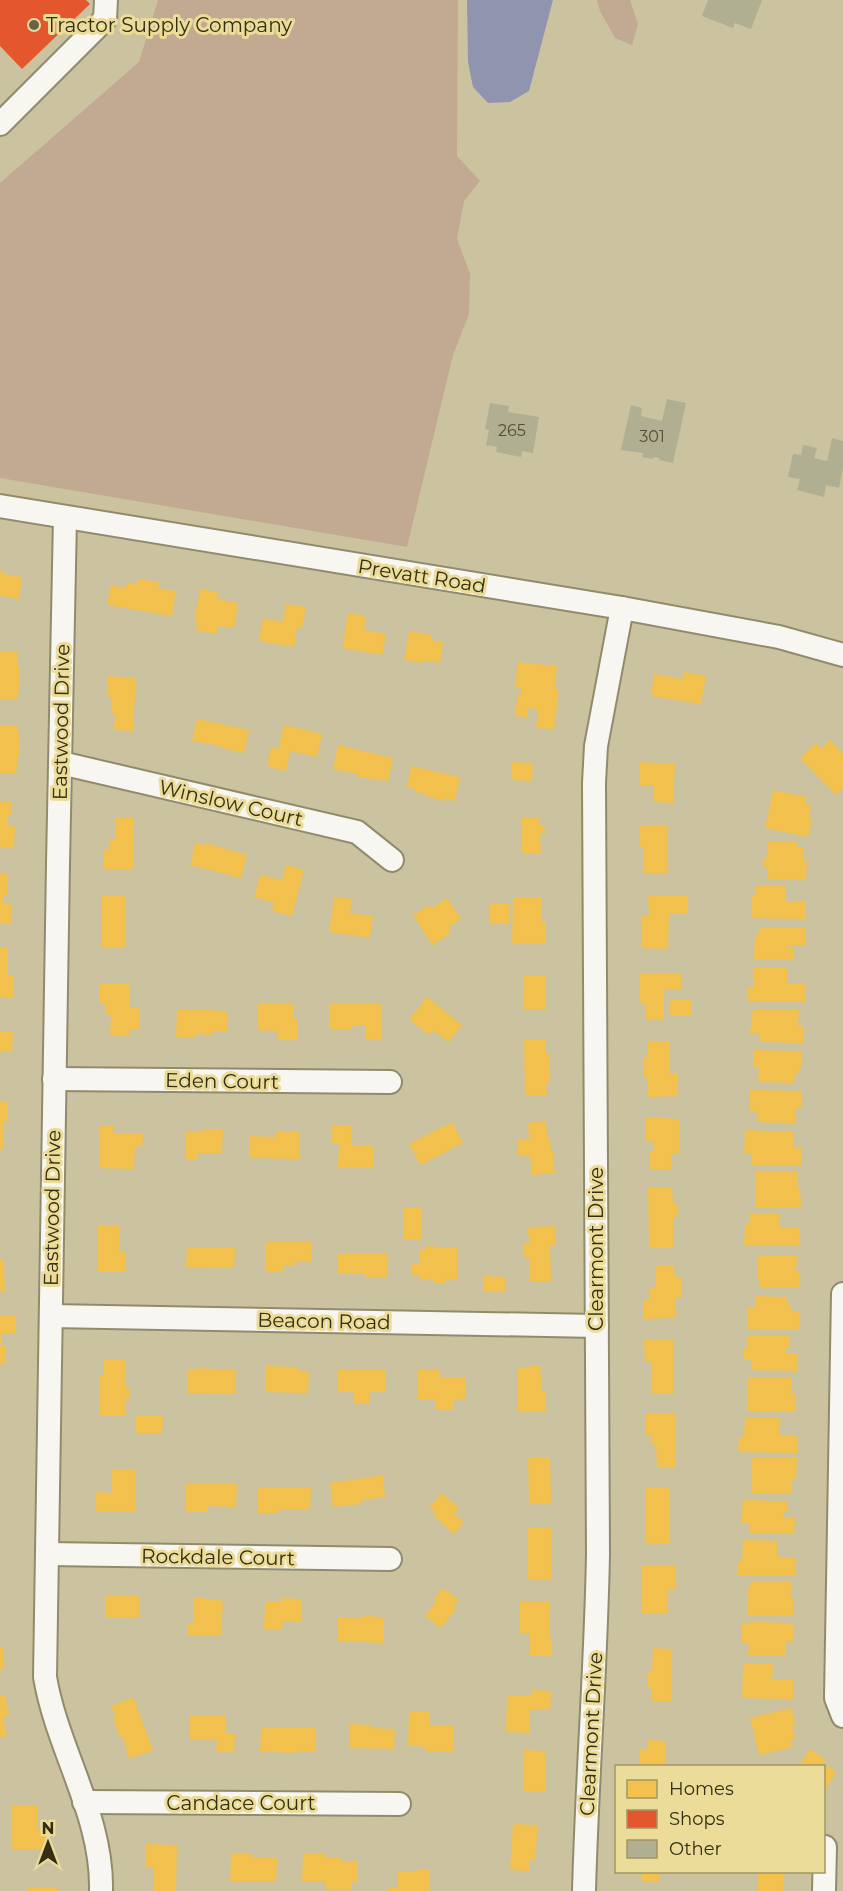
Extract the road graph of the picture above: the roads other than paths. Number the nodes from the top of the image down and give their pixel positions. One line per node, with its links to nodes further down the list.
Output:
1 (106, 0): 2 (street)
2 (0, 124)
3 (0, 506): 4 (street, Prevatt Road)
4 (66, 517): 5 (street, Prevatt Road); 7 (street, Eastwood Drive)
5 (622, 608): 6 (street, Prevatt Road); 13 (street, Clearmont Drive)
6 (843, 655)
7 (61, 763): 8 (street, Winslow Court); 9 (street, Eastwood Drive)
8 (392, 860)
9 (54, 1079): 10 (street, Eden Court); 12 (street, Eastwood Drive)
10 (390, 1082)
11 (843, 1294): 16 (street)
12 (51, 1316): 13 (street, Beacon Road); 14 (street, Eastwood Drive)
13 (597, 1326): 21 (street, Clearmont Drive)
14 (47, 1554): 15 (street, Rockdale Court); 17 (street, Eastwood Drive)
15 (390, 1559)
16 (843, 1716)
17 (84, 1802): 18 (street, Candace Court); 20 (street, Eastwood Drive)
18 (399, 1804)
19 (824, 1873): 22 (street)
20 (101, 1891)
21 (584, 1891)
22 (824, 1891)

